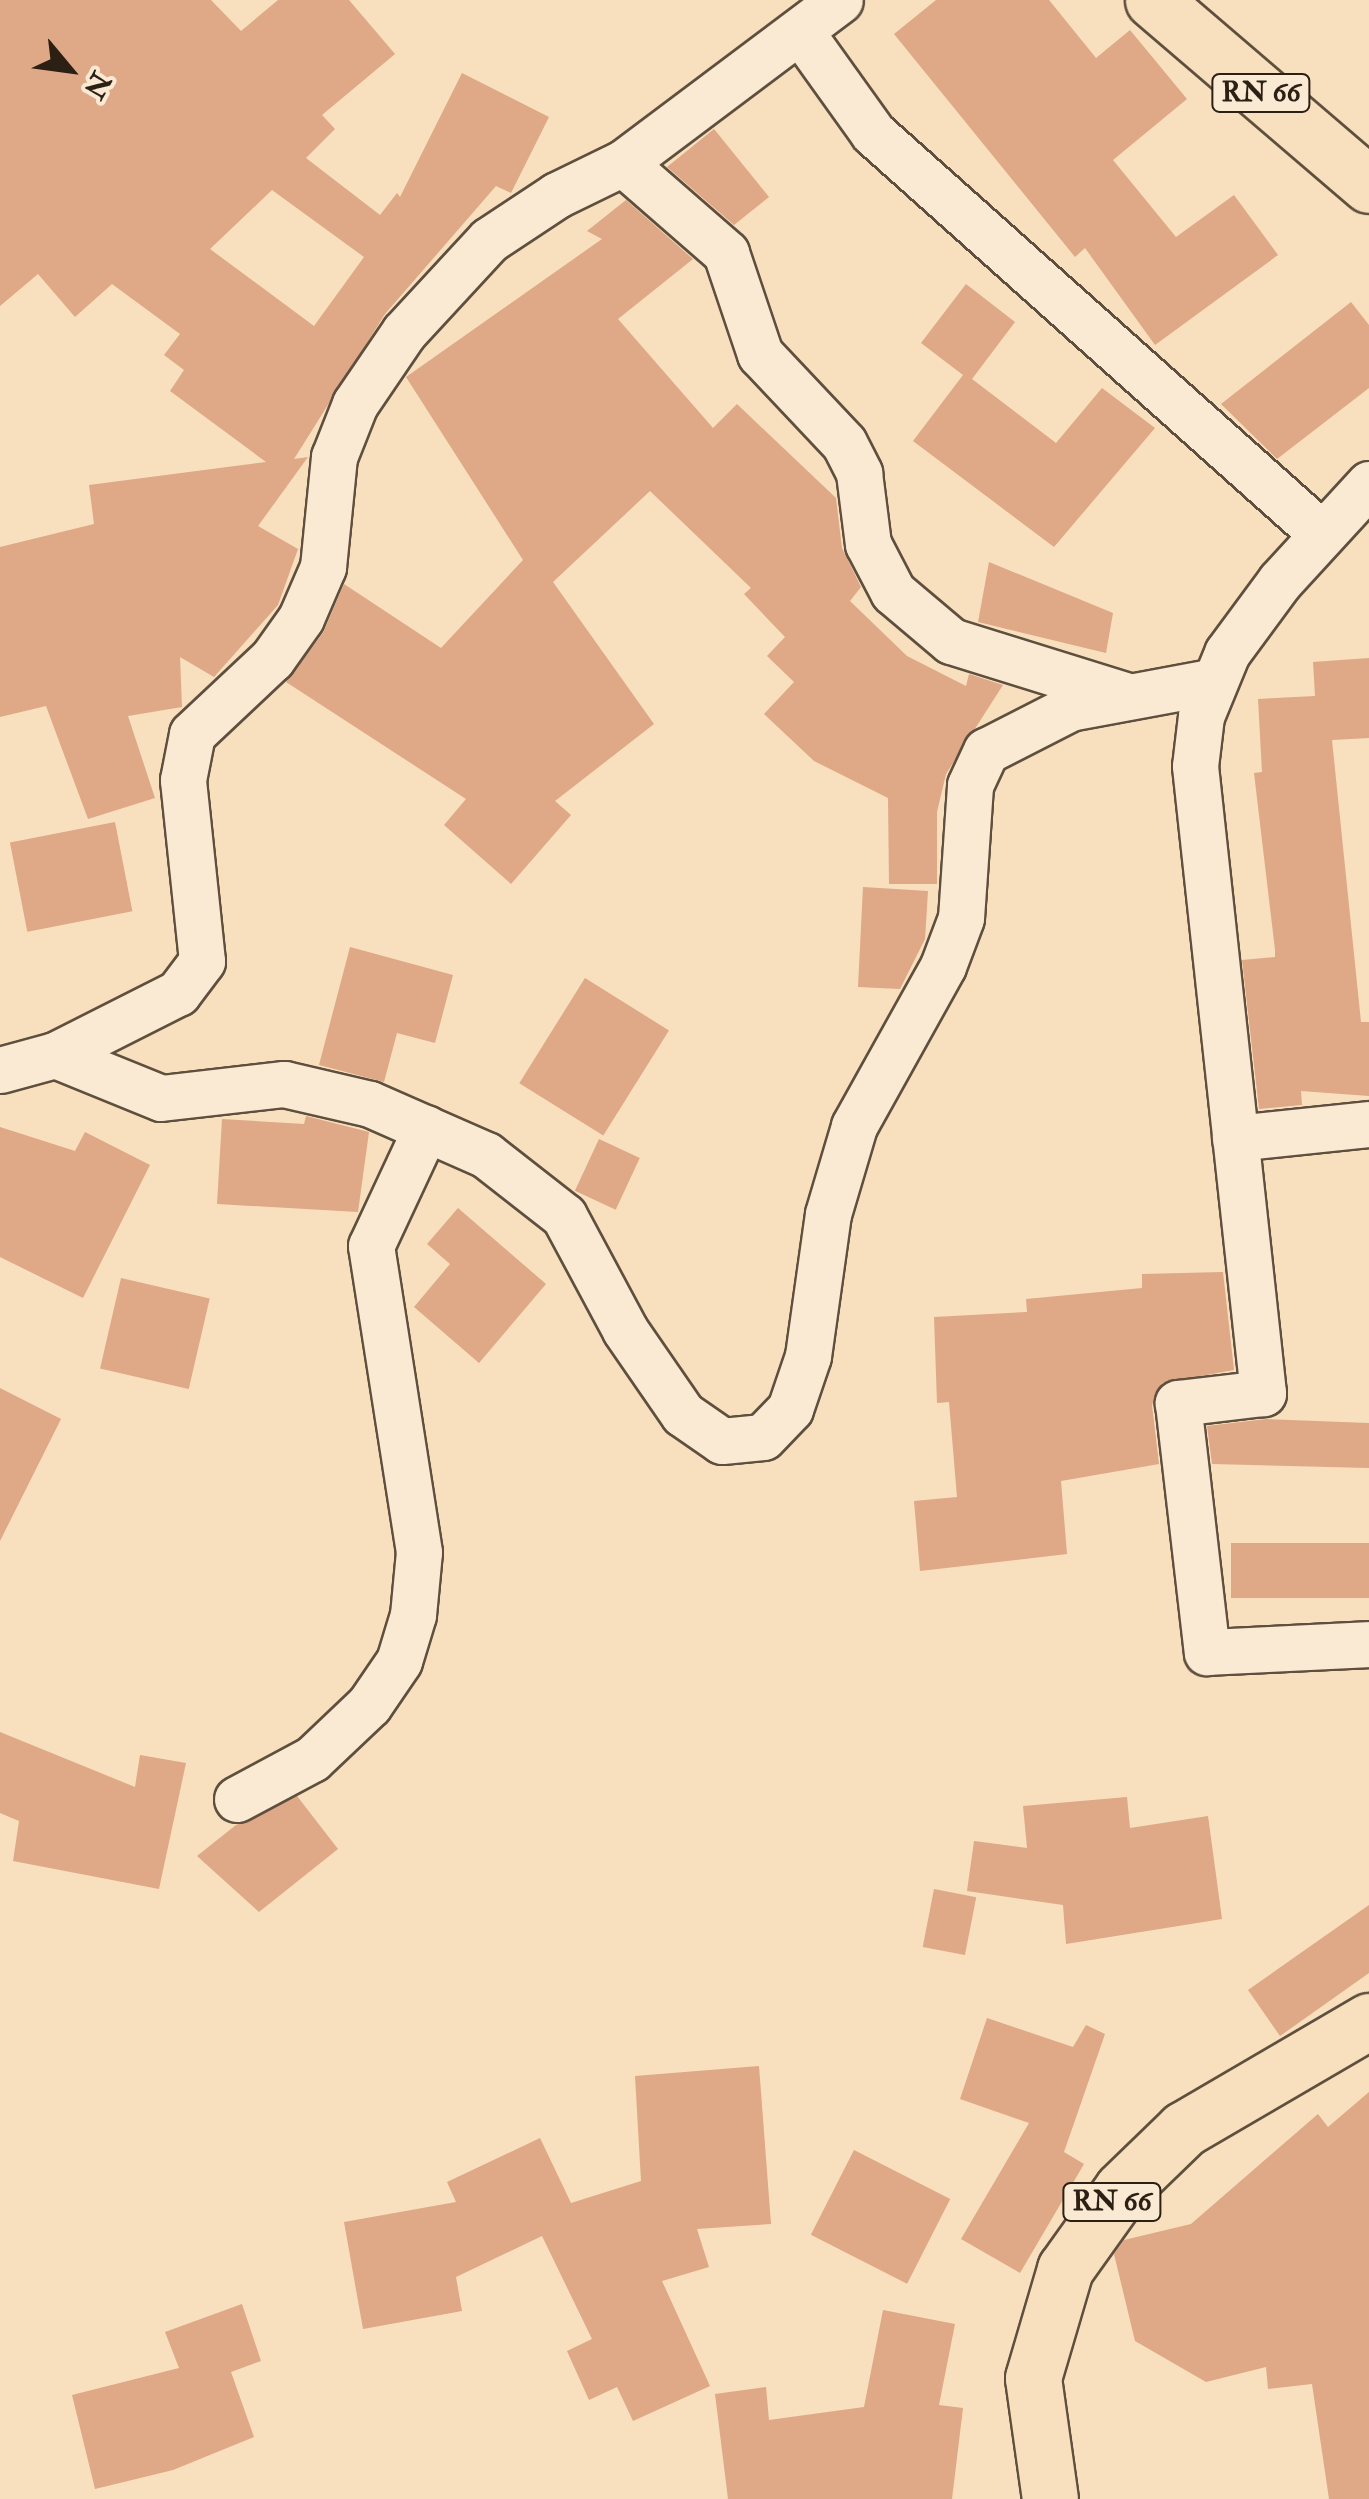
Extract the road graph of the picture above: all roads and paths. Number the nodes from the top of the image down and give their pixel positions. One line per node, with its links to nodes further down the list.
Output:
1 (840, 0): 3 (street)
2 (1153, 0): 5 (main road, RN 66)
3 (800, 30): 4 (street); 7 (street)
4 (623, 163): 9 (street); 10 (street)
5 (1369, 186)
6 (1369, 484): 7 (street)
7 (1322, 534): 8 (street)
8 (1215, 681): 9 (street); 14 (street)
9 (1132, 697): 13 (street)
10 (55, 1055): 11 (street); 13 (street)
11 (0, 1070)
12 (1369, 1124): 14 (street)
13 (426, 1128): 16 (street)
14 (1235, 1138): 15 (street)
15 (1369, 1644)
16 (238, 1799)
17 (1369, 2021): 18 (main road, RN 66)
18 (1050, 2499)

